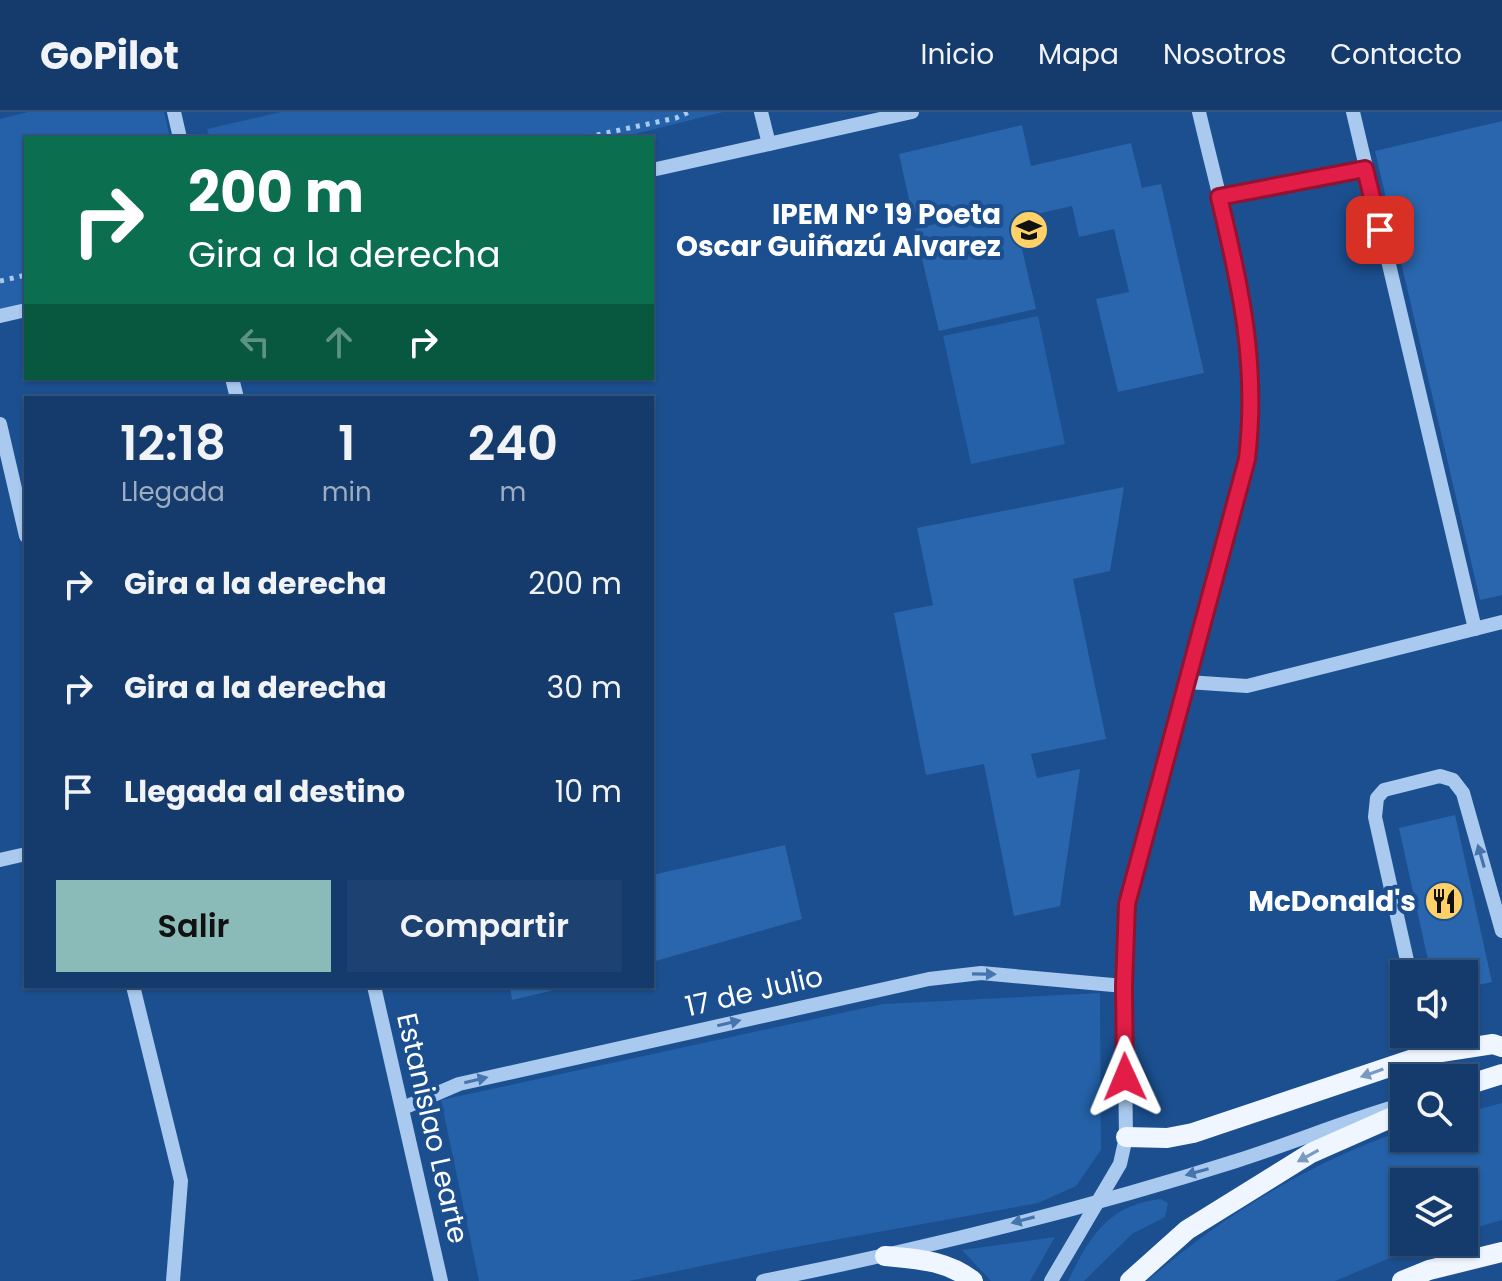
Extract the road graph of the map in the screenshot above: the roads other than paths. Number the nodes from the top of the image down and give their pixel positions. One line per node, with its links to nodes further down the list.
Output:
1 (174, 112): 6 (street)
2 (761, 112): 7 (street)
3 (912, 112): 7 (street)
4 (1199, 112): 10 (street)
5 (1353, 112): 8 (street)
6 (180, 136)
7 (769, 144): 9 (street)
8 (1365, 169): 10 (street); 16 (street)
9 (654, 170)
10 (1219, 197): 17 (street)
11 (24, 310): 12 (street)
12 (0, 316)
13 (0, 424): 14 (street)
14 (24, 527)
15 (1502, 622): 16 (street)
16 (1475, 629): 17 (street)
17 (1187, 682): 22 (street)
18 (24, 854): 19 (street)
19 (0, 860)
20 (1502, 931): 21 (street, one-way to 21)
21 (1407, 960)
22 (1124, 986): 30 (street, 17 de Julio, one-way to 22); 33 (street)
23 (133, 988): 37 (street)
24 (374, 988): 30 (street, Estanislao Learte)
25 (1478, 1044): 26 (main road)
26 (1502, 1047)
27 (1416, 1048): 33 (main road, one-way to 33)
28 (1502, 1074): 29 (main road)
29 (1478, 1082)
30 (403, 1108): 38 (street, Estanislao Learte)
31 (1390, 1108): 34 (street, one-way to 34)
32 (1390, 1118): 42 (main road, one-way to 42)
33 (1126, 1137): 34 (street)
34 (1099, 1200): 36 (street, one-way to 36); 41 (street)
35 (1502, 1252): 43 (main road)
36 (885, 1256): 39 (street); 40 (main road)
37 (173, 1281)
38 (441, 1281)
39 (763, 1281)
40 (973, 1281)
41 (1051, 1281)
42 (1130, 1281)
43 (1402, 1281)

